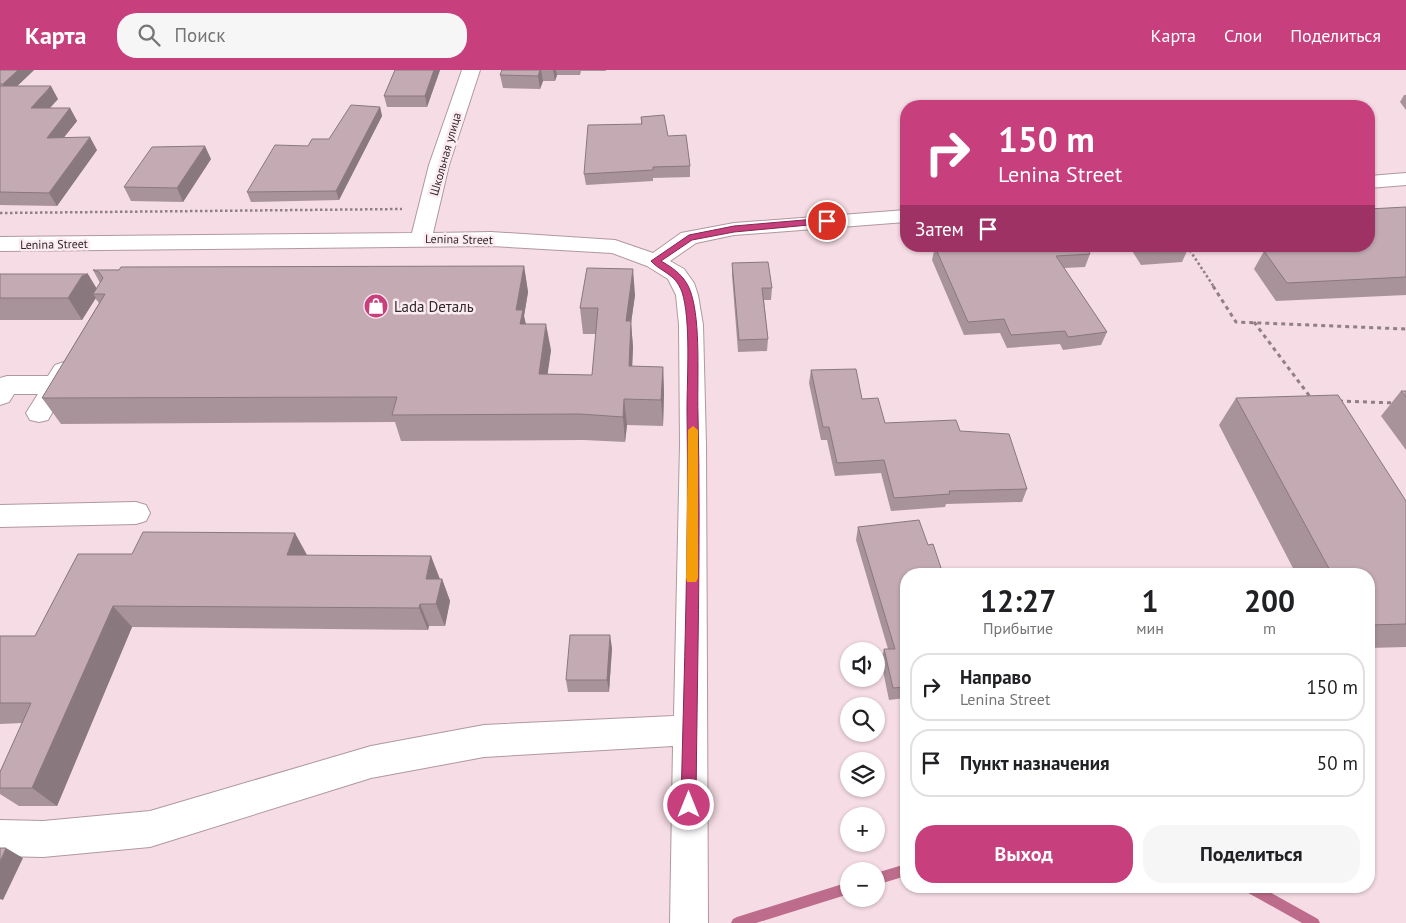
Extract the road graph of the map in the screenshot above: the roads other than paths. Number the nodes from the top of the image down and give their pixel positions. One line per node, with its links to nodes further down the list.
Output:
1 (471, 70): 5 (street, Школьная улица)
2 (1406, 179): 3 (street)
3 (1375, 182)
4 (900, 216): 7 (street)
5 (421, 239): 6 (street, Lenina Street); 7 (street, Lenina Street)
6 (0, 244)
7 (655, 261): 14 (street)
8 (76, 352): 9 (street)
9 (56, 385): 10 (street); 11 (street)
10 (0, 396)
11 (39, 412)
12 (136, 513): 13 (street)
13 (0, 516)
14 (689, 730): 15 (street); 16 (street)
15 (0, 838)
16 (689, 923)

